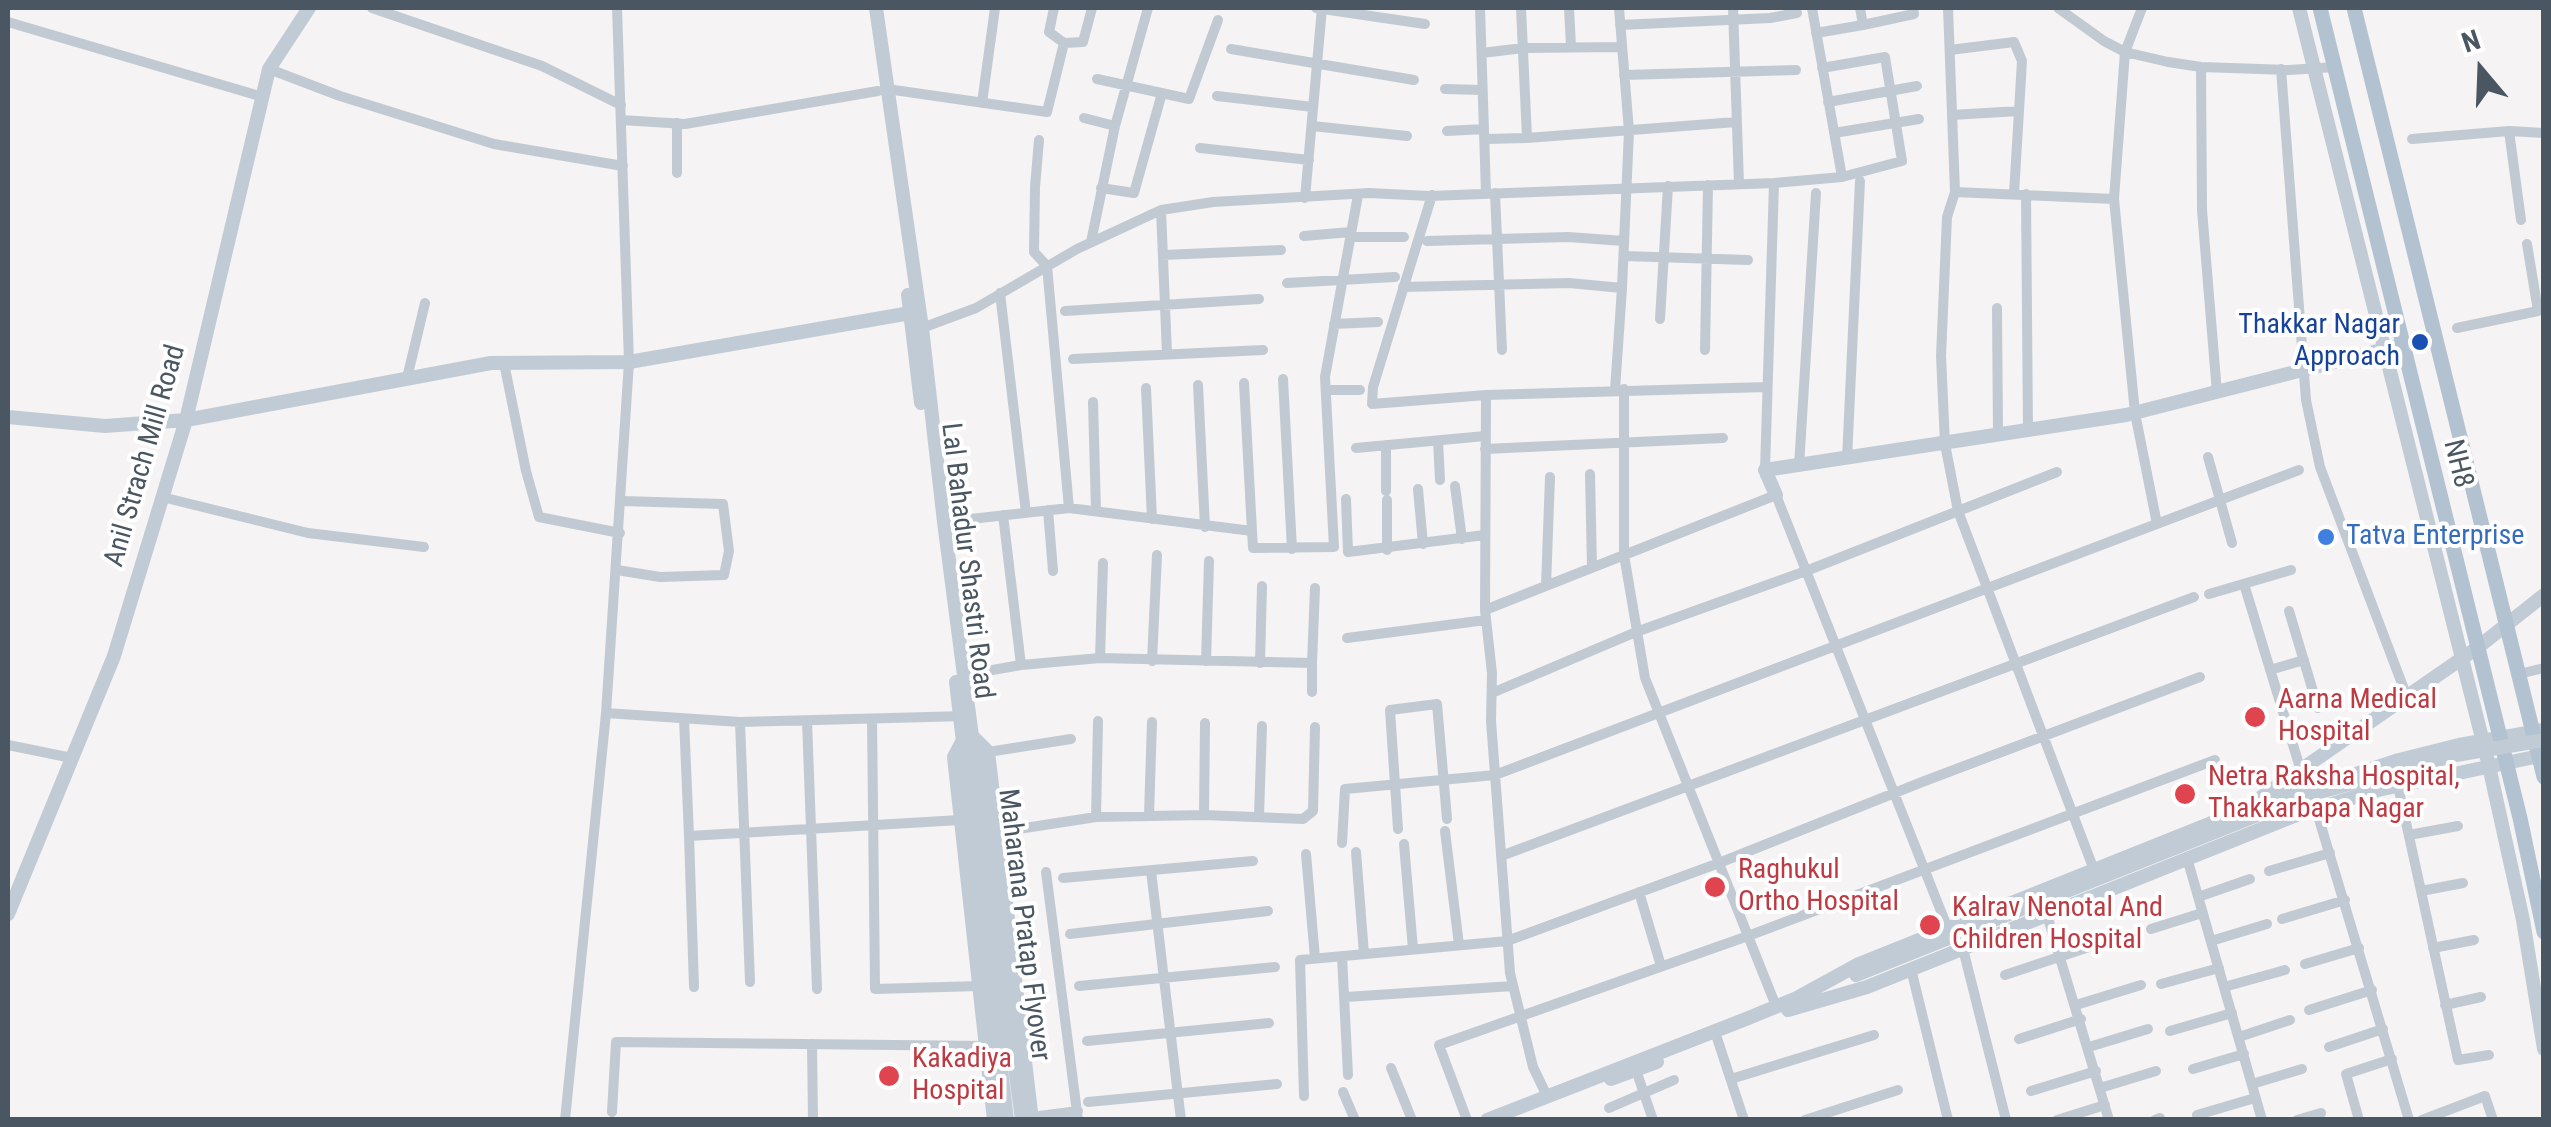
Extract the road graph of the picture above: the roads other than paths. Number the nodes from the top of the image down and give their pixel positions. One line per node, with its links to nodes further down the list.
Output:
1 (309, 8): 44 (street, Anil Strach Mill Road)
2 (372, 8): 63 (street)
3 (617, 8): 63 (street)
4 (866, 8): 55 (street, Lal Bahadur Shastri Road)
5 (876, 8): 55 (street)
6 (995, 8): 62 (street)
7 (1054, 8): 32 (street)
8 (1092, 8): 32 (street)
9 (1148, 8): 52 (street)
10 (1320, 8): 28 (street); 40 (street)
11 (1480, 8): 39 (street)
12 (1521, 8): 35 (street)
13 (1569, 8): 33 (street)
14 (1620, 8): 29 (street)
15 (1812, 8): 31 (street)
16 (1860, 8): 30 (street)
17 (1913, 8): 30 (street)
18 (1948, 8): 37 (street)
19 (2058, 8): 38 (street)
20 (2142, 8): 38 (street)
21 (2298, 8): 45 (street)
22 (2320, 8): 42 (main road, NH8)
23 (2354, 8): 227 (main road, NH8)
24 (1733, 13): 25 (street); 29 (street); 48 (street)
25 (1797, 13)
26 (1218, 20): 58 (street)
27 (8, 22): 60 (street)
28 (1424, 24)
29 (1620, 25): 34 (street)
30 (1863, 25): 31 (street)
31 (1816, 33): 43 (street)
32 (1064, 43): 62 (street)
33 (1571, 46): 34 (street); 35 (street)
34 (1621, 47): 49 (street)
35 (1523, 48): 39 (street); 82 (street)
36 (1231, 49): 40 (street)
37 (1950, 50): 65 (street); 66 (street)
38 (2125, 52): 41 (street); 104 (street)
39 (1482, 53): 56 (street)
40 (1317, 62): 51 (street); 64 (street)
41 (2201, 67): 47 (street); 158 (street)
42 (2336, 67): 45 (street); 140 (main road, NH8)
43 (1822, 68): 57 (street); 61 (street)
44 (269, 69): 60 (street, Anil Strach Mill Road); 87 (street)
45 (2313, 69): 47 (street); 140 (street)
46 (1796, 70): 48 (street)
47 (2281, 70): 148 (street)
48 (1734, 74): 49 (street); 70 (street)
49 (1624, 75): 76 (street)
50 (1097, 80): 52 (street)
51 (1414, 80)
52 (1125, 86): 58 (street); 73 (street)
53 (1917, 86): 57 (street)
54 (1446, 89): 56 (street)
55 (883, 90): 62 (street); 72 (street); 133 (street, Lal Bahadur Shastri Road)
56 (1482, 90): 80 (street)
57 (1890, 91): 61 (street); 71 (street)
58 (1162, 94): 95 (street)
59 (1216, 96): 64 (street)
60 (262, 97): 163 (street, Anil Strach Mill Road)
61 (1828, 102): 78 (street)
62 (982, 103)
63 (621, 105): 68 (street)
64 (1313, 108): 74 (street)
65 (2019, 110): 66 (street); 101 (street)
66 (1952, 114): 97 (street)
67 (1084, 118): 73 (street)
68 (622, 120): 72 (street); 87 (street)
69 (1919, 120): 71 (street)
70 (1736, 122): 76 (street); 92 (street)
71 (1896, 123): 78 (street); 89 (street)
72 (676, 124): 88 (street)
73 (1115, 126): 95 (street)
74 (1312, 126): 81 (street); 86 (street)
75 (1446, 131): 80 (street)
76 (1629, 131): 82 (street); 96 (street)
77 (2508, 131): 79 (street); 83 (street); 106 (street)
78 (1834, 133): 89 (street)
79 (2544, 133)
80 (1484, 134): 82 (street); 98 (street)
81 (1408, 136)
82 (1526, 138)
83 (2412, 139)
84 (1039, 140): 121 (street)
85 (1200, 148): 86 (street)
86 (1309, 160): 103 (street)
87 (623, 166): 146 (street)
88 (677, 172)
89 (1842, 177): 91 (street)
90 (1860, 181): 174 (street)
91 (1774, 183): 92 (street); 153 (street)
92 (1739, 184): 93 (street)
93 (1708, 185): 94 (street); 119 (street)
94 (1668, 186): 96 (street); 118 (street)
95 (1101, 188): 113 (street)
96 (1625, 188): 98 (street); 112 (street)
97 (1954, 192): 101 (street); 170 (street)
98 (1491, 193): 102 (street); 111 (street)
99 (1816, 193): 175 (street)
100 (1358, 194): 102 (street); 103 (street); 107 (street)
101 (2020, 194): 104 (street); 164 (street)
102 (1432, 196): 126 (street)
103 (1305, 198): 105 (street)
104 (2114, 199): 161 (street)
105 (1161, 210): 113 (street); 116 (street)
106 (2521, 220)
107 (1351, 235): 108 (street); 109 (street); 123 (street)
108 (1304, 236)
109 (1404, 237)
110 (1427, 241): 111 (street)
111 (1497, 241): 112 (street); 125 (street)
112 (1624, 241): 117 (street)
113 (1091, 242): 121 (street)
114 (2527, 244): 139 (street)
115 (1281, 250): 116 (street)
116 (1163, 255): 131 (street)
117 (1624, 256): 118 (street); 127 (street)
118 (1664, 258): 119 (street); 135 (street)
119 (1706, 258): 120 (street); 143 (street)
120 (1748, 260)
121 (1048, 266): 128 (street); 189 (street)
122 (1395, 277): 123 (street)
123 (1342, 280): 124 (street); 137 (street)
124 (1287, 283)
125 (1499, 283): 126 (street); 127 (street); 142 (street)
126 (1403, 287): 159 (street)
127 (1622, 288): 157 (street)
128 (1000, 294): 138 (street); 192 (street)
129 (1259, 299): 131 (street)
130 (425, 303): 149 (street)
131 (1164, 305): 134 (street); 144 (street)
132 (1997, 308): 165 (street)
133 (914, 312): 138 (street); 146 (street); 252 (street, Lal Bahadur Shastri Road)
134 (1065, 312)
135 (1660, 319)
136 (1378, 322): 137 (street)
137 (1334, 324): 155 (street)
138 (922, 328): 196 (street)
139 (2457, 328)
140 (2393, 347): 148 (street); 231 (main road, NH8); 233 (street)
141 (1263, 350): 144 (street)
142 (1502, 350)
143 (1704, 350)
144 (1167, 354): 145 (street)
145 (1073, 358)
146 (629, 362): 147 (street); 188 (street)
147 (504, 363): 149 (street); 200 (street)
148 (2302, 372): 158 (street); 248 (street)
149 (408, 378): 163 (street)
150 (1282, 378): 206 (street)
151 (1244, 383): 199 (street)
152 (1198, 386): 198 (street)
153 (1768, 386): 157 (street); 176 (street)
154 (1146, 388): 195 (street)
155 (1326, 390): 156 (street); 206 (street)
156 (1360, 390)
157 (1620, 390): 159 (street); 169 (street)
158 (2216, 393): 161 (street)
159 (1486, 395): 168 (street)
160 (1093, 402): 191 (street)
161 (2135, 412): 164 (street); 197 (street)
162 (8, 418): 163 (street)
163 (186, 420): 185 (street, Anil Strach Mill Road)
164 (2028, 431): 165 (street)
165 (1998, 435): 170 (street)
166 (1723, 438): 169 (street)
167 (1438, 440): 168 (street); 171 (street); 181 (street)
168 (1485, 442): 169 (street); 201 (street)
169 (1624, 442): 209 (street)
170 (1944, 444): 174 (street); 193 (street)
171 (1386, 446): 172 (street); 207 (street)
172 (1356, 448)
173 (2208, 457): 187 (street)
174 (1847, 459): 175 (street)
175 (1799, 466): 176 (street)
176 (1765, 470): 184 (street)
177 (2299, 470): 187 (street)
178 (2057, 472): 193 (street)
179 (1590, 474): 212 (street)
180 (1550, 477): 219 (street)
181 (1440, 480)
182 (1455, 486): 202 (street)
183 (1418, 489): 204 (street)
184 (1776, 495): 209 (street); 216 (street)
185 (162, 497): 205 (street); 271 (street, Anil Strach Mill Road)
186 (1346, 499): 207 (street)
187 (2218, 500): 197 (street); 203 (street)
188 (622, 502): 200 (street); 213 (street)
189 (1069, 508): 190 (street); 191 (street)
190 (1048, 510): 192 (street); 215 (street)
191 (1096, 511): 195 (street)
192 (1026, 512): 194 (street)
193 (1958, 512): 216 (street); 220 (street)
194 (1003, 516): 196 (street); 240 (street)
195 (1152, 519): 198 (street)
196 (944, 522): 243 (street)
197 (2157, 524): 220 (street)
198 (1205, 527): 199 (street)
199 (1252, 531): 206 (street)
200 (620, 533): 213 (street)
201 (1485, 535): 202 (street); 226 (street)
202 (1462, 539): 204 (street)
203 (2232, 543)
204 (1424, 544): 207 (street)
205 (424, 548)
206 (1292, 549)
207 (1387, 550)
208 (1157, 555): 235 (street)
209 (1624, 555): 212 (street); 228 (street)
210 (1209, 561): 236 (street)
211 (1103, 563): 232 (street)
212 (1592, 567): 219 (street)
213 (617, 570): 251 (street)
214 (2290, 570): 217 (street)
215 (1053, 571)
216 (1806, 571): 228 (street); 230 (street)
217 (2244, 584): 222 (street); 242 (street)
218 (1262, 586): 239 (street)
219 (1546, 586): 226 (street)
220 (1989, 586): 230 (street); 238 (street)
221 (1314, 588): 237 (street)
222 (2209, 594)
223 (2544, 595): 227 (street)
224 (2194, 597): 238 (street)
225 (2289, 612): 234 (street)
226 (1485, 615): 229 (street); 247 (street)
227 (2506, 624): 231 (street); 244 (main road, NH8)
228 (1636, 632): 247 (street); 250 (street)
229 (1347, 638)
230 (1836, 645): 250 (street); 254 (street)
231 (2477, 648): 233 (street); 264 (main road, NH8)
232 (1100, 658): 235 (street); 240 (street)
233 (2462, 658): 248 (street); 267 (street)
234 (2304, 660): 242 (street); 249 (street)
235 (1152, 661): 236 (street)
236 (1206, 661): 239 (street)
237 (1312, 662): 239 (street); 246 (street)
238 (2017, 662): 254 (street); 263 (street)
239 (1260, 663)
240 (1021, 665): 243 (street)
241 (2544, 668): 244 (street)
242 (2270, 670): 274 (street)
243 (964, 674): 252 (street)
244 (2519, 674): 268 (main road, NH8)
245 (2200, 677): 263 (street)
246 (1312, 692)
247 (1492, 694): 276 (street)
248 (2407, 697): 274 (street)
249 (2318, 708)
250 (1660, 710): 276 (street); 280 (street)
251 (606, 713): 253 (street); 423 (street)
252 (966, 716): 255 (street); 265 (street, Lal Bahadur Shastri Road)
253 (684, 718): 258 (street); 299 (street)
254 (1866, 718): 280 (street); 282 (street)
255 (872, 719): 256 (street); 291 (street)
256 (807, 721): 258 (street); 294 (street)
257 (1098, 721): 289 (street)
258 (740, 722): 296 (street)
259 (1152, 722): 286 (street)
260 (1205, 723): 287 (street)
261 (1262, 726): 288 (street)
262 (1315, 727): 288 (street)
263 (2046, 736): 282 (street); 284 (street)
264 (2499, 737): 267 (street); 268 (street); 273 (main road, NH8)
265 (968, 738): 270 (street); 275 (street, Maharana Pratap Flyover); 290 (street, Lal Bahadur Shastri Road)
266 (1071, 739): 270 (street)
267 (2482, 740): 273 (street); 285 (street)
268 (2541, 743): 273 (street); 277 (main road, NH8); 367 (street, bridge)
269 (8, 744): 271 (street)
270 (988, 752): 295 (street)
271 (72, 758): 316 (street, Anil Strach Mill Road)
272 (2215, 760): 284 (street)
273 (2497, 764): 281 (street); 331 (main road, NH8); 390 (street)
274 (2301, 771): 285 (street)
275 (973, 772): 422 (street, Maharana Pratap Flyover); 426 (street, Maharana Pratap Flyover)
276 (1495, 775): 278 (street); 305 (street)
277 (2544, 778)
278 (1444, 780): 279 (street); 279 (street); 338 (street)
279 (1393, 785): 293 (street); 300 (street)
280 (1690, 786): 305 (street); 308 (street)
281 (2398, 786): 283 (street); 298 (street)
282 (1895, 792): 308 (street); 309 (street)
283 (2316, 809): 297 (street); 303 (street)
284 (2072, 812): 309 (street); 310 (street)
285 (2239, 812): 297 (street); 310 (street)
286 (1150, 814): 287 (street); 289 (street)
287 (1204, 815): 288 (street)
288 (1259, 816)
289 (1096, 817): 295 (street)
290 (960, 820): 291 (street); 358 (street, Lal Bahadur Shastri Road)
291 (872, 826): 294 (street); 358 (street)
292 (2458, 826): 298 (street)
293 (1398, 829)
294 (809, 830): 296 (street); 363 (street)
295 (999, 832): 422 (street)
296 (744, 833): 299 (street); 355 (street)
297 (2248, 834): 306 (street)
298 (2409, 834): 318 (street)
299 (689, 836): 362 (street)
300 (1342, 843)
301 (1404, 844): 342 (street)
302 (1356, 852): 343 (street)
303 (2330, 853): 312 (street); 321 (street)
304 (1306, 854): 346 (street)
305 (1501, 856): 336 (street)
306 (2187, 858): 320 (street); 325 (street)
307 (1253, 860): 311 (street)
308 (1719, 864): 319 (street); 333 (street)
309 (1924, 867): 329 (street); 333 (street)
310 (2094, 870): 329 (street)
311 (1152, 871): 314 (street); 328 (street)
312 (2269, 871)
313 (1046, 872): 420 (street)
314 (1063, 878)
315 (2250, 878): 320 (street)
316 (15, 879): 324 (street, Anil Strach Mill Road)
317 (2463, 883): 318 (street)
318 (2421, 891): 340 (street)
319 (1638, 892): 336 (street); 348 (street)
320 (2198, 897): 323 (street)
321 (2345, 900): 326 (street); 339 (street)
322 (1268, 911): 328 (street)
323 (2202, 913): 330 (street); 337 (street)
324 (8, 914)
325 (2048, 916): 341 (street); 345 (street)
326 (2282, 919)
327 (2267, 924): 337 (street)
328 (1158, 925): 332 (street); 354 (street)
329 (1948, 929): 367 (street)
330 (2152, 929)
331 (2544, 932)
332 (1070, 934)
333 (1748, 936): 348 (street); 370 (street)
334 (2122, 936): 345 (street)
335 (2474, 940): 340 (street)
336 (1508, 941): 338 (street); 360 (street)
337 (2211, 941): 350 (street)
338 (1458, 944): 342 (street)
339 (2359, 948): 347 (street); 364 (street)
340 (2433, 948): 369 (street)
341 (1963, 949): 351 (street); 437 (street)
342 (1413, 950): 343 (street)
343 (1364, 954): 344 (street)
344 (1342, 956): 346 (street); 365 (street)
345 (2062, 957): 353 (street); 368 (street)
346 (1315, 958): 411 (street)
347 (2304, 964)
348 (1662, 966): 373 (street)
349 (1275, 967): 354 (street)
350 (2218, 968): 356 (street); 361 (street)
351 (1911, 969): 367 (street); 436 (street)
352 (2285, 970): 361 (street)
353 (2005, 975)
354 (1164, 979): 359 (street); 380 (street)
355 (750, 982)
356 (2160, 984)
357 (2141, 985): 368 (street)
358 (980, 986): 387 (street, Lal Bahadur Shastri Road)
359 (1079, 986)
360 (1513, 986): 365 (street); 373 (street)
361 (2224, 987): 372 (street)
362 (694, 988)
363 (817, 989)
364 (2372, 990): 371 (street); 378 (street)
365 (1346, 997): 400 (street)
366 (2481, 997): 369 (street)
367 (1798, 1002): 370 (street); 383 (street)
368 (2076, 1005): 374 (street)
369 (2445, 1005): 392 (street)
370 (1776, 1006): 412 (street)
371 (2309, 1010)
372 (2232, 1012): 379 (street); 382 (street)
373 (1521, 1016): 412 (street); 430 (street)
374 (2081, 1019): 384 (street); 388 (street)
375 (2290, 1020): 382 (street)
376 (1269, 1023): 380 (street)
377 (2148, 1029): 388 (street)
378 (2383, 1029): 389 (street); 393 (street)
379 (2170, 1030)
380 (1170, 1032): 385 (street); 409 (street)
381 (1874, 1035): 401 (street)
382 (2239, 1037): 391 (street)
383 (1717, 1038): 397 (street); 401 (street)
384 (2019, 1039)
385 (1086, 1041)
386 (812, 1044): 387 (street); 417 (street); 424 (street)
387 (986, 1046): 425 (street, Lal Bahadur Shastri Road)
388 (2089, 1046): 399 (street)
389 (2330, 1047)
390 (2544, 1048)
391 (2244, 1054): 395 (street); 404 (street)
392 (2489, 1055)
393 (2392, 1059): 442 (street); 443 (street)
394 (1391, 1068): 429 (street)
395 (2193, 1069)
396 (2302, 1069): 404 (street)
397 (1636, 1070): 410 (street); 412 (street)
398 (2156, 1070): 405 (street)
399 (2096, 1071): 405 (street); 407 (street)
400 (1348, 1075)
401 (1731, 1079): 434 (street)
402 (1674, 1080): 410 (street)
403 (1277, 1084): 409 (street)
404 (2252, 1084): 413 (street)
405 (2100, 1088): 415 (street)
406 (1898, 1090): 435 (street)
407 (2031, 1091)
408 (1343, 1092): 428 (street)
409 (1178, 1093): 414 (street); 427 (street)
410 (1644, 1093): 416 (street); 433 (street)
411 (1304, 1096)
412 (1548, 1098): 431 (street); 432 (street)
413 (2255, 1098): 419 (street); 440 (street)
414 (1088, 1102)
415 (2105, 1105): 438 (street); 439 (street)
416 (1609, 1108)
417 (612, 1112)
418 (2321, 1113): 441 (street)
419 (2197, 1115)
420 (1078, 1116): 422 (street)
421 (2435, 1118): 444 (street); 445 (street)
422 (1029, 1119)
423 (565, 1120)
424 (814, 1120)
425 (994, 1120)
426 (1007, 1120)
427 (1181, 1120)
428 (1355, 1120)
429 (1412, 1120)
430 (1467, 1120)
431 (1487, 1120)
432 (1502, 1120)
433 (1653, 1120)
434 (1744, 1120)
435 (1805, 1120)
436 (1948, 1120)
437 (2006, 1120)
438 (2057, 1120)
439 (2109, 1120)
440 (2262, 1120)
441 (2298, 1120)
442 (2359, 1120)
443 (2410, 1120)
444 (2422, 1120)
445 (2494, 1120)

